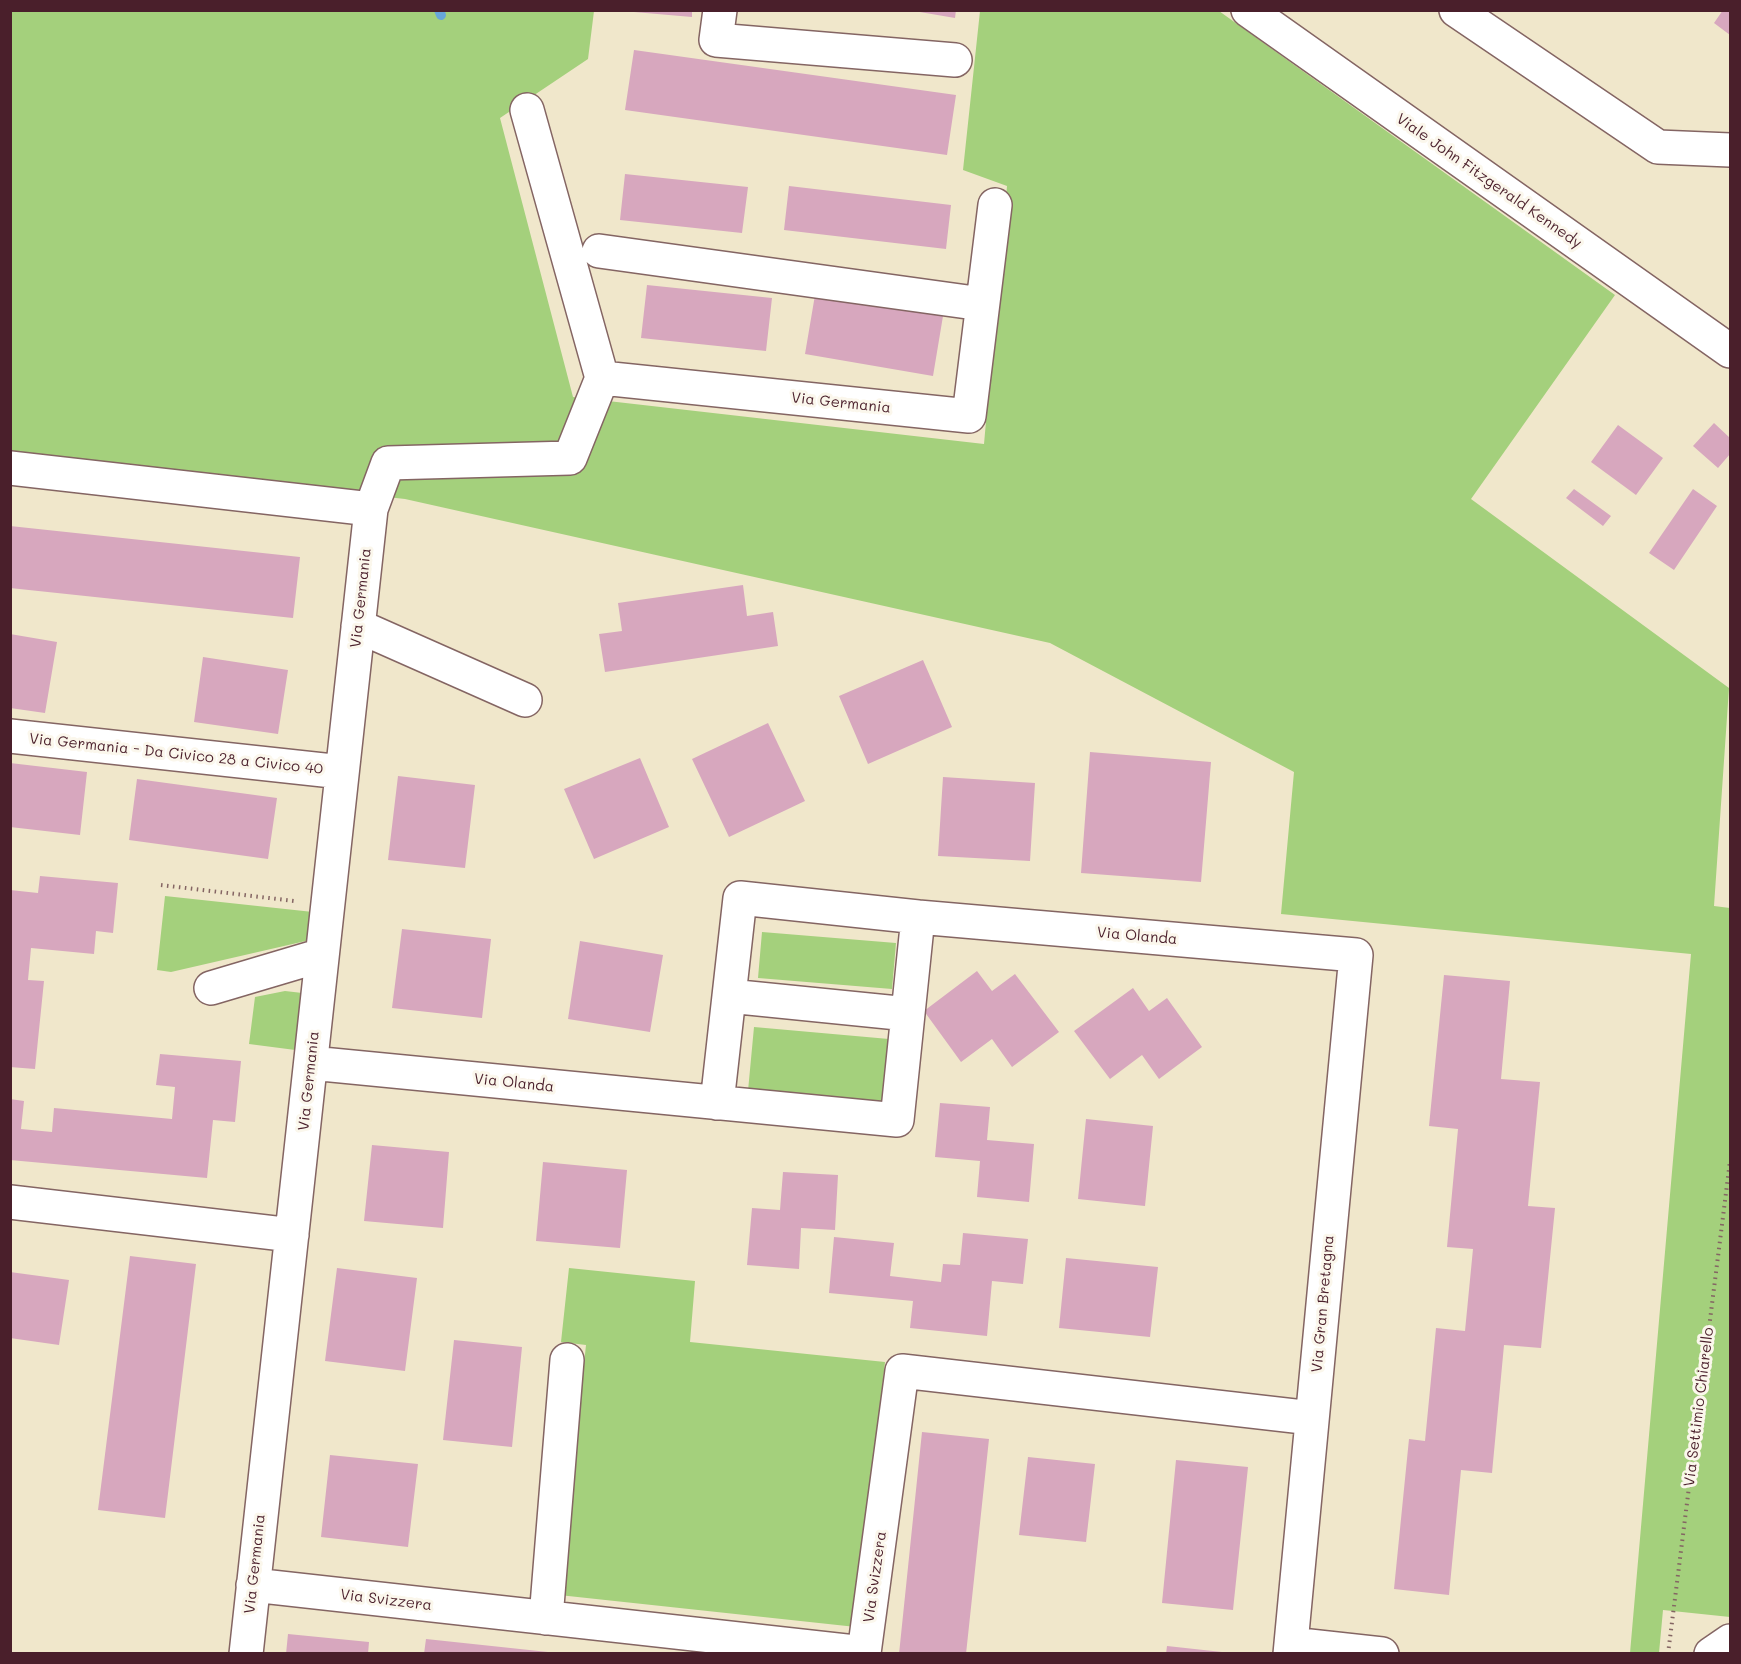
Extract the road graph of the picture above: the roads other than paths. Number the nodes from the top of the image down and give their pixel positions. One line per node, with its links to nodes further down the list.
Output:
1 (720, 10): 4 (street)
2 (1248, 10): 10 (street, Viale John Fitzgerald Kennedy)
3 (1456, 10): 6 (street)
4 (956, 60)
5 (527, 111): 11 (street)
6 (1731, 150)
7 (995, 205): 9 (street, Via Germania)
8 (599, 251): 9 (street)
9 (982, 304): 11 (street, Via Germania)
10 (1731, 351)
11 (602, 378): 13 (street, Via Germania)
12 (10, 468): 13 (street)
13 (370, 509): 14 (street, Via Germania)
14 (358, 626): 15 (street); 17 (street, Via Germania)
15 (525, 700)
16 (10, 736): 17 (street, Via Germania - Da Civico 28 a Civico 40)
17 (342, 772): 19 (street, Via Germania)
18 (918, 917): 20 (street, Via Olanda); 22 (street, Via Olanda); 23 (street, Via Olanda)
19 (322, 955): 21 (street); 24 (street, Via Germania)
20 (1356, 955): 29 (street, Via Gran Bretagna)
21 (211, 988)
22 (729, 996): 23 (street); 25 (street, Via Olanda)
23 (908, 1014): 25 (street, Via Olanda)
24 (311, 1063): 25 (street, Via Olanda); 27 (street, Via Germania)
25 (717, 1103)
26 (10, 1202): 27 (street)
27 (292, 1235): 30 (street, Via Germania)
28 (567, 1360): 31 (street)
29 (1312, 1418): 31 (street, Via Svizzera); 33 (street, Via Gran Bretagna)
30 (253, 1585): 31 (street, Via Svizzera); 34 (street, Via Germania)
31 (546, 1618)
32 (1731, 1641): 36 (street)
33 (1291, 1649): 35 (street)
34 (246, 1653)
35 (1382, 1653)
36 (1711, 1653)

